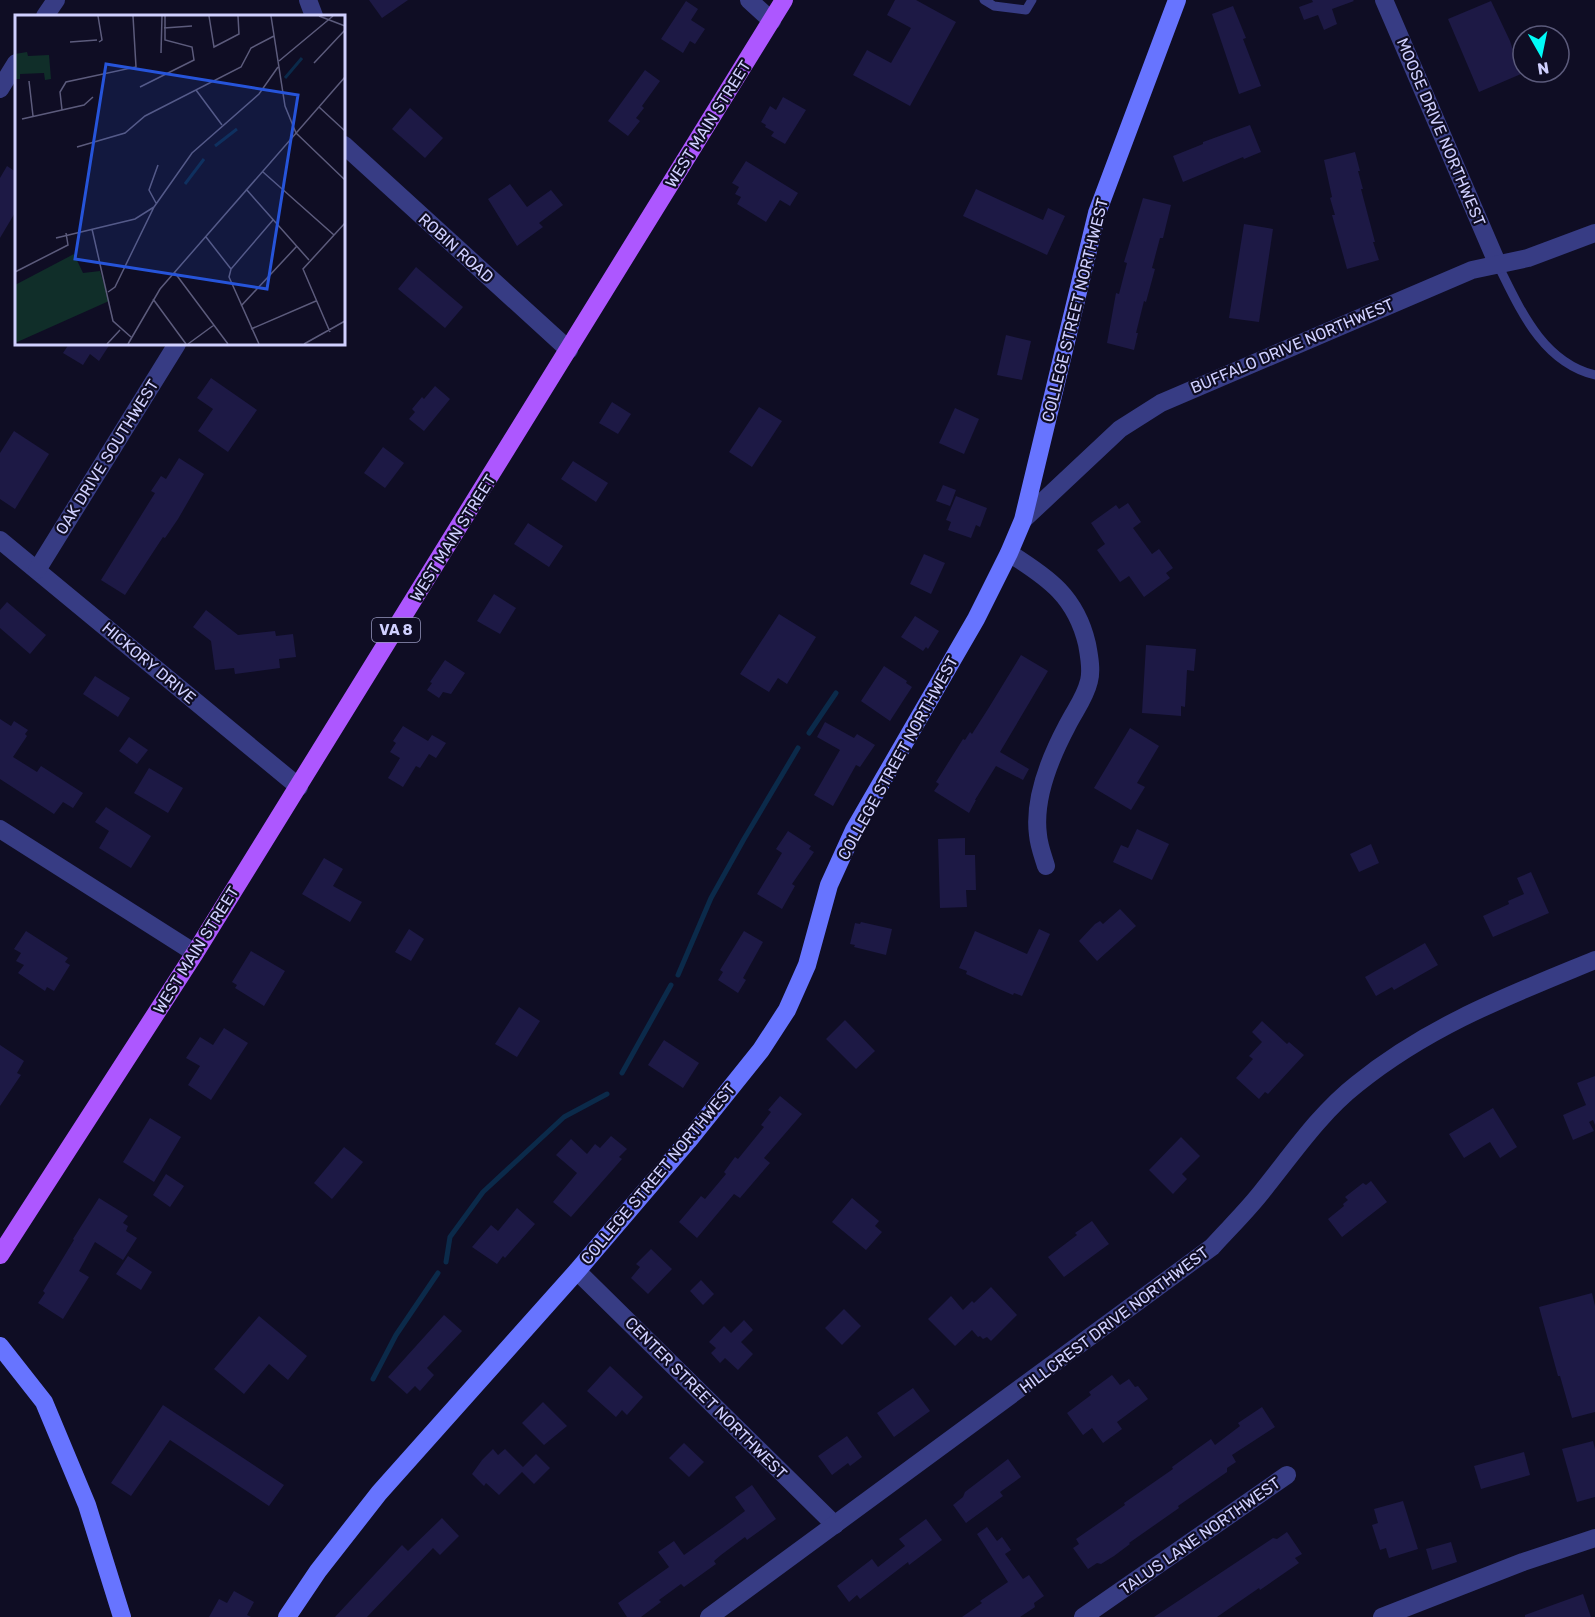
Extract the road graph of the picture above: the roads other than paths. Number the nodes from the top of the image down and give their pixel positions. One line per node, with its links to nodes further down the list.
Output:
1 (56, 0): 9 (street)
2 (308, 0): 10 (street)
3 (749, 0): 11 (street)
4 (784, 0): 11 (main road, WEST MAIN STREET / VA 8)
5 (984, 0): 6 (lane)
6 (1032, 0)
7 (1177, 0): 20 (street, COLLEGE STREET NORTHWEST)
8 (1384, 0): 16 (street, MOOSE DRIVE NORTHWEST)
9 (46, 15)
10 (314, 15)
11 (772, 21): 18 (main road, WEST MAIN STREET / VA 8)
12 (15, 65): 13 (street)
13 (0, 89)
14 (345, 146): 18 (street, ROBIN ROAD)
15 (1595, 233): 16 (street, BUFFALO DRIVE NORTHWEST)
16 (1498, 265): 19 (lane); 20 (street, BUFFALO DRIVE NORTHWEST)
17 (176, 345): 23 (street, OAK DRIVE SOUTHWEST)
18 (569, 350): 24 (main road, WEST MAIN STREET / VA 8)
19 (1595, 375)
20 (1023, 520): 22 (street, COLLEGE STREET NORTHWEST)
21 (0, 540): 23 (street, HICKORY DRIVE)
22 (1009, 553): 26 (street); 30 (street, COLLEGE STREET NORTHWEST)
23 (37, 570): 24 (street, HICKORY DRIVE)
24 (299, 787): 27 (main road, WEST MAIN STREET / VA 8)
25 (0, 829): 27 (street)
26 (1046, 866)
27 (195, 953): 29 (main road, WEST MAIN STREET / VA 8)
28 (1595, 960): 33 (street, HILLCREST DRIVE NORTHWEST)
29 (0, 1255)
30 (577, 1271): 33 (street, CENTER STREET NORTHWEST); 36 (street, COLLEGE STREET NORTHWEST)
31 (0, 1346): 35 (street)
32 (1287, 1475): 38 (street, TALUS LANE NORTHWEST)
33 (836, 1525): 37 (street, HILLCREST DRIVE NORTHWEST)
34 (1595, 1538): 39 (street)
35 (122, 1617)
36 (287, 1617)
37 (709, 1617)
38 (1083, 1617)
39 (1382, 1617)

